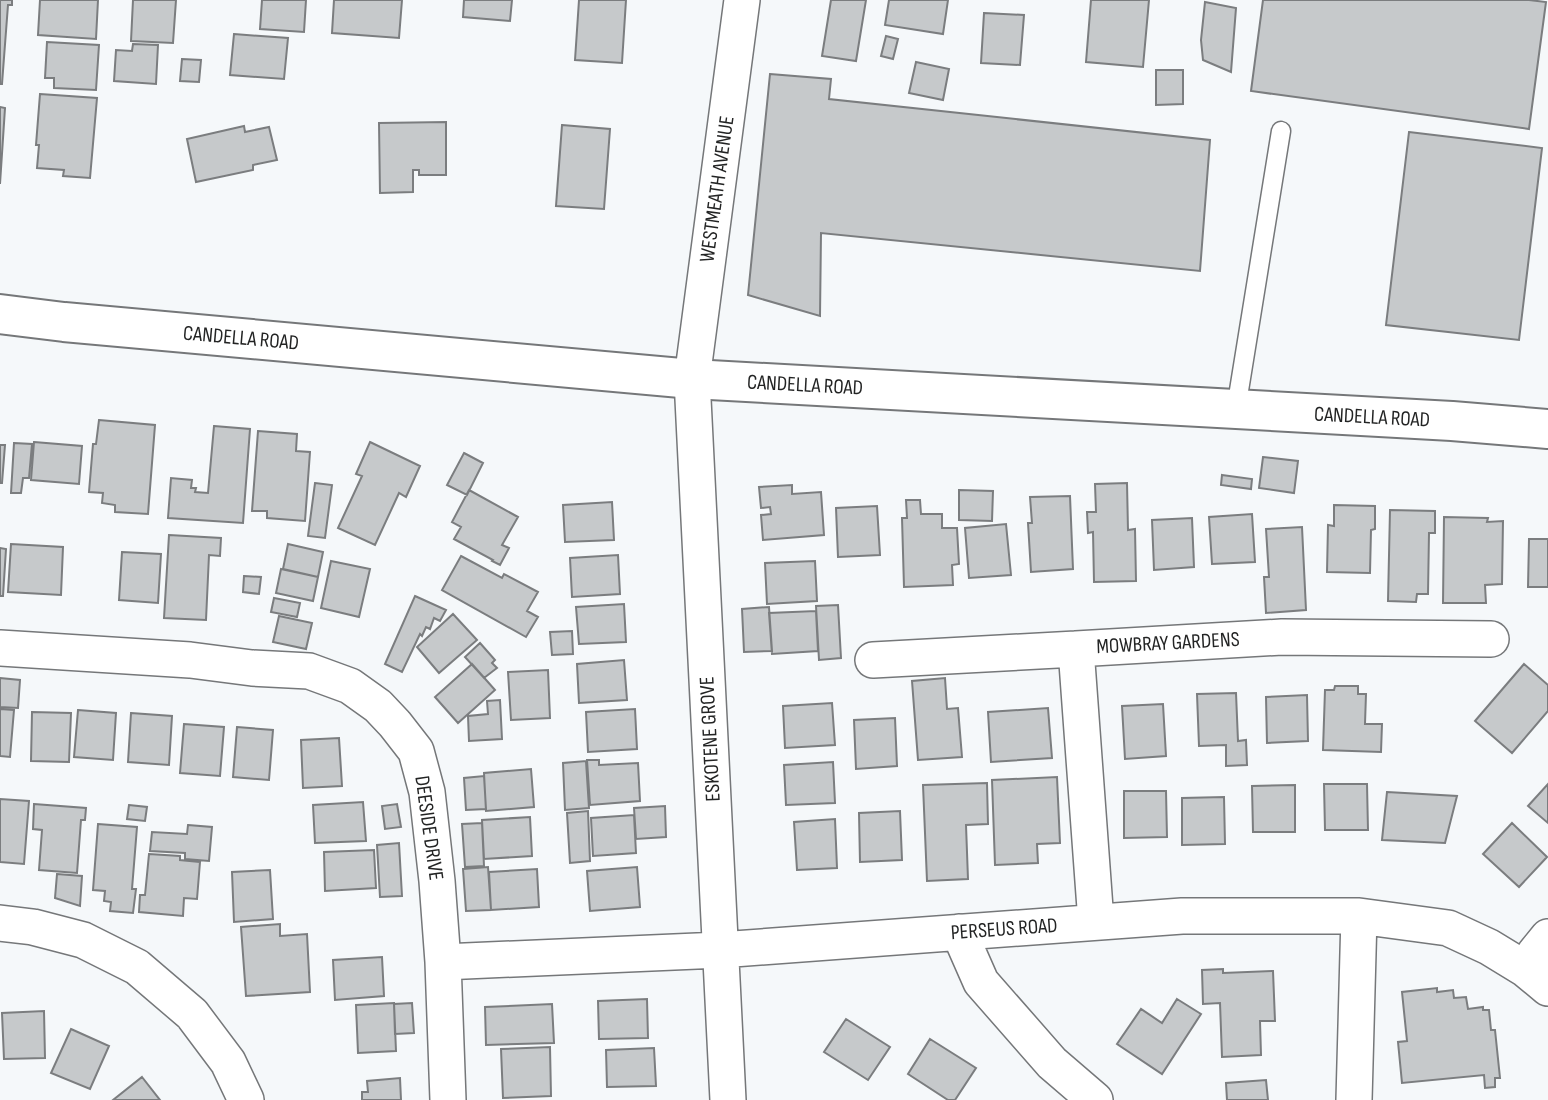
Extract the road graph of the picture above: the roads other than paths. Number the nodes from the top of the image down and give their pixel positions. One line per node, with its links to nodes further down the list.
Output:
1 (742, 0): 6 (street, WESTMEATH AVENUE)
2 (1281, 131): 7 (lane)
3 (0, 314): 4 (street, CANDELLA ROAD)
4 (64, 322): 5 (street, CANDELLA ROAD); 6 (street, CANDELLA ROAD)
5 (0, 324)
6 (692, 379): 7 (street, CANDELLA ROAD); 18 (street, ESKOTENE GROVE)
7 (1237, 409): 8 (street, CANDELLA ROAD)
8 (1548, 429)
9 (1492, 639): 11 (street, MOWBRAY GARDENS)
10 (0, 648): 19 (street, DEESIDE DRIVE)
11 (1076, 649): 12 (street); 14 (street, MOWBRAY GARDENS)
12 (873, 660)
13 (1359, 916): 14 (street, PERSEUS ROAD); 20 (street, PERSEUS ROAD); 25 (street)
14 (1096, 922): 16 (street, PERSEUS ROAD)
15 (0, 923): 21 (street)
16 (959, 932): 18 (street, PERSEUS ROAD); 24 (street)
17 (1548, 937): 20 (street)
18 (720, 950): 19 (street, PERSEUS ROAD); 23 (street, ESKOTENE GROVE)
19 (443, 962): 22 (street, DEESIDE DRIVE)
20 (1536, 979)
21 (246, 1100)
22 (447, 1100)
23 (728, 1100)
24 (1094, 1100)
25 (1354, 1100)

